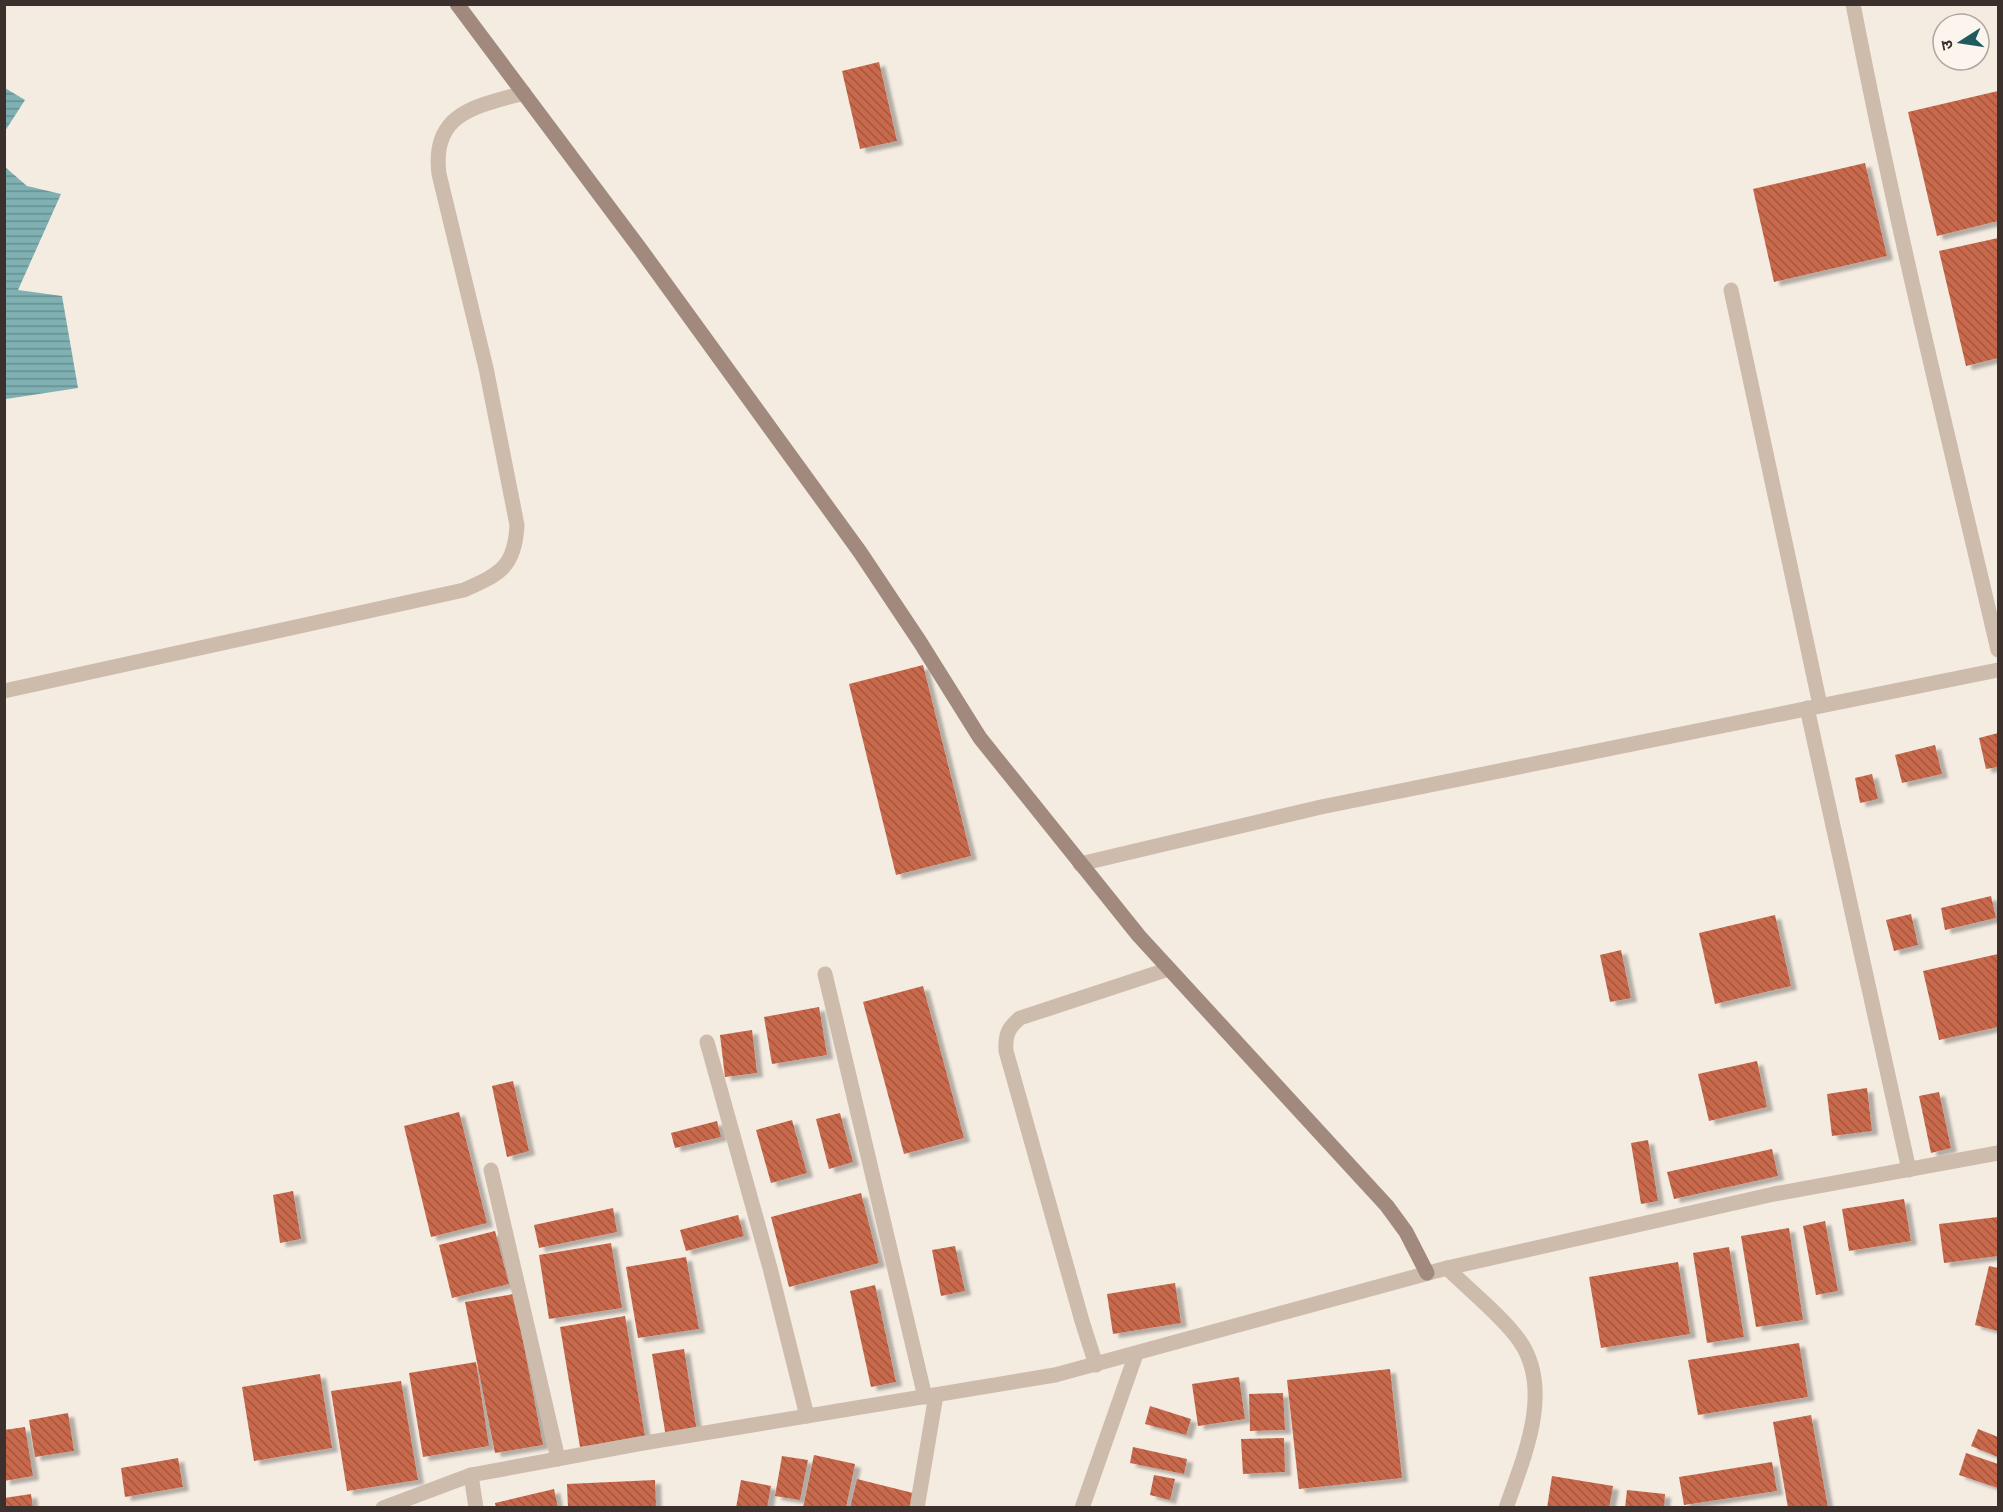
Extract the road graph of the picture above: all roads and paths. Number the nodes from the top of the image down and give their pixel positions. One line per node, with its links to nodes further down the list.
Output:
1 (457, 4): 3 (street)
2 (1853, 4): 5 (street)
3 (524, 93): 7 (street); 9 (street)
4 (1731, 290): 8 (street)
5 (1998, 644)
6 (1998, 670): 8 (street)
7 (4, 691)
8 (1814, 706): 9 (street); 15 (street)
9 (1080, 864): 10 (street)
10 (1169, 969): 17 (street); 19 (street)
11 (825, 974): 20 (street)
12 (707, 1042): 21 (street)
13 (1998, 1153): 15 (street)
14 (491, 1170): 22 (street)
15 (1909, 1170): 16 (street)
16 (1447, 1268): 17 (street); 28 (street)
17 (1427, 1273): 18 (street)
18 (1136, 1354): 19 (street); 27 (street)
19 (1096, 1365): 20 (street)
20 (930, 1396): 21 (street); 26 (street)
21 (807, 1416): 22 (street)
22 (558, 1459): 23 (street)
23 (471, 1475): 24 (street); 25 (street)
24 (383, 1508)
25 (476, 1508)
26 (917, 1508)
27 (1082, 1508)
28 (1506, 1508)

